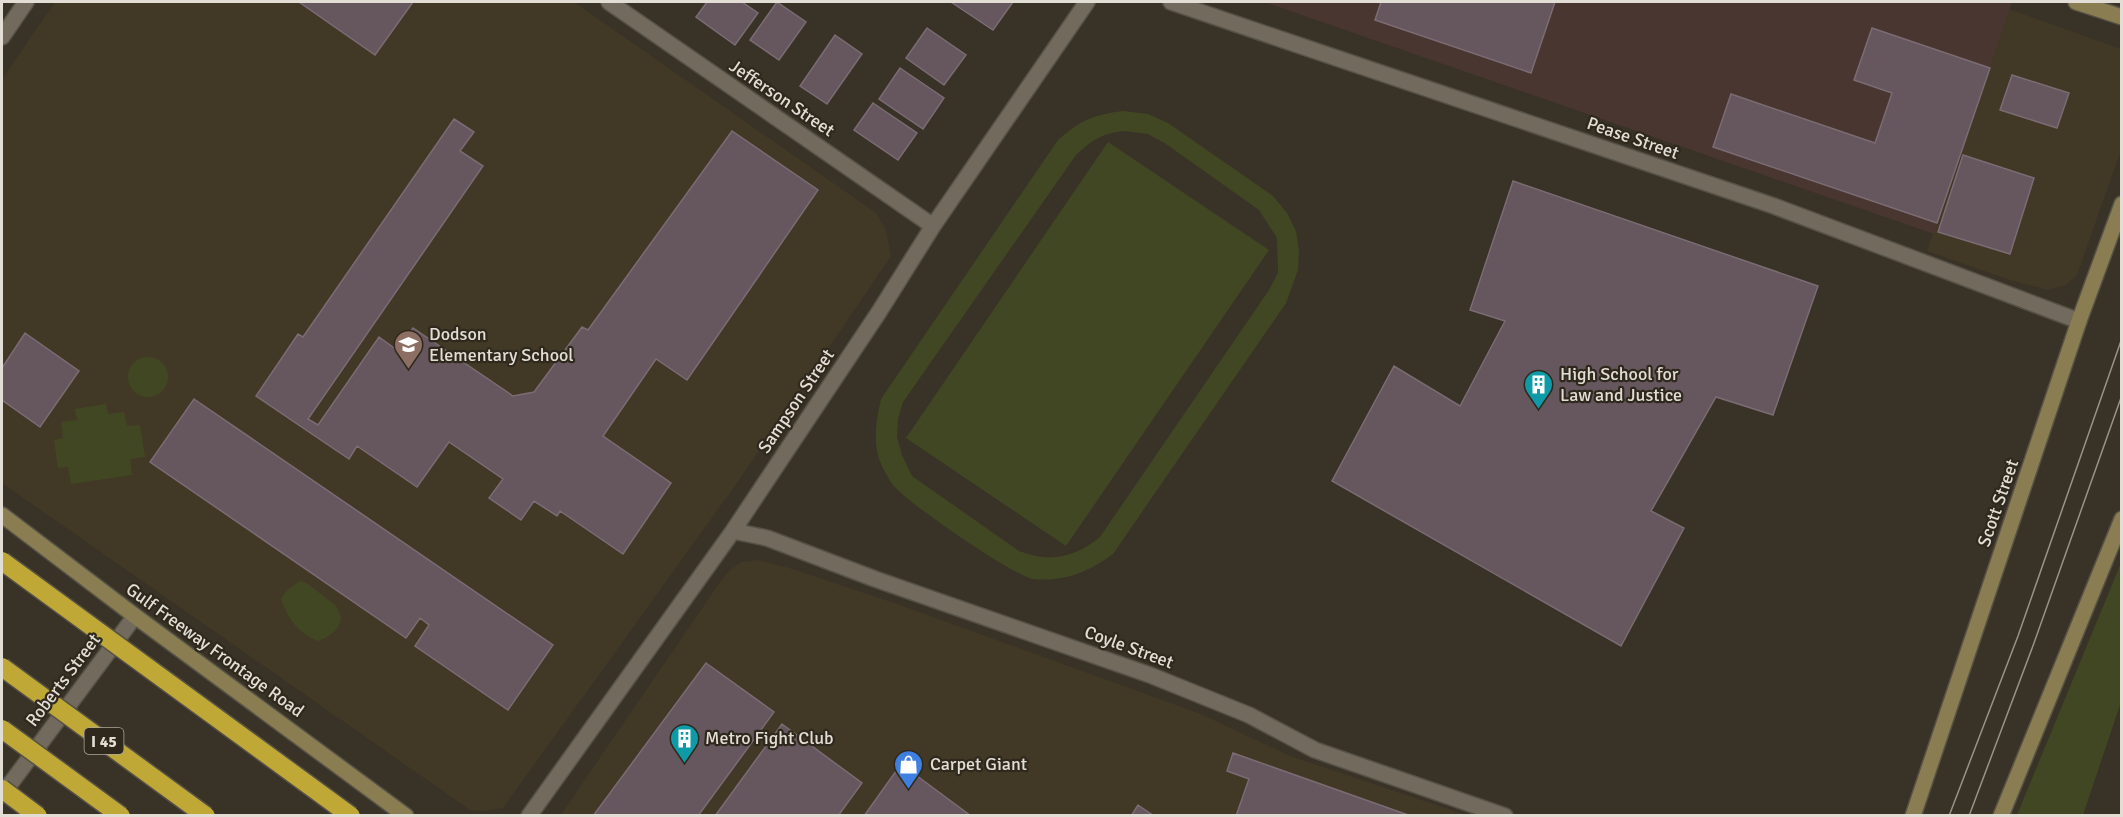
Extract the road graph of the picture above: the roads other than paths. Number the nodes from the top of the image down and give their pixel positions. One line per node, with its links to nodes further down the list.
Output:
1 (26, 2): 7 (street)
2 (609, 2): 9 (street, Jefferson Street)
3 (1087, 2): 9 (street, Sampson Street)
4 (1170, 2): 10 (street, Pease Street)
5 (2076, 2): 6 (main road)
6 (2121, 17)
7 (2, 37)
8 (2121, 204): 10 (main road, Scott Street)
9 (933, 226): 13 (street, Sampson Street)
10 (2079, 321): 27 (main road, Scott Street)
11 (2, 515): 15 (main road, Gulf Freeway Frontage Road)
12 (2121, 519): 28 (main road)
13 (733, 531): 25 (street, Sampson Street); 26 (street, Coyle Street)
14 (2, 561): 23 (highway, bridge)
15 (135, 616): 19 (street, Roberts Street); 24 (main road, Gulf Freeway Frontage Road)
16 (2, 667): 22 (highway, I 45, bridge)
17 (2, 729): 21 (highway, bridge)
18 (2, 789): 20 (highway, bridge)
19 (2, 795)
20 (38, 816)
21 (121, 816)
22 (206, 816)
23 (351, 816)
24 (406, 816)
25 (529, 816)
26 (1505, 816)
27 (1913, 816)
28 (2001, 816)

